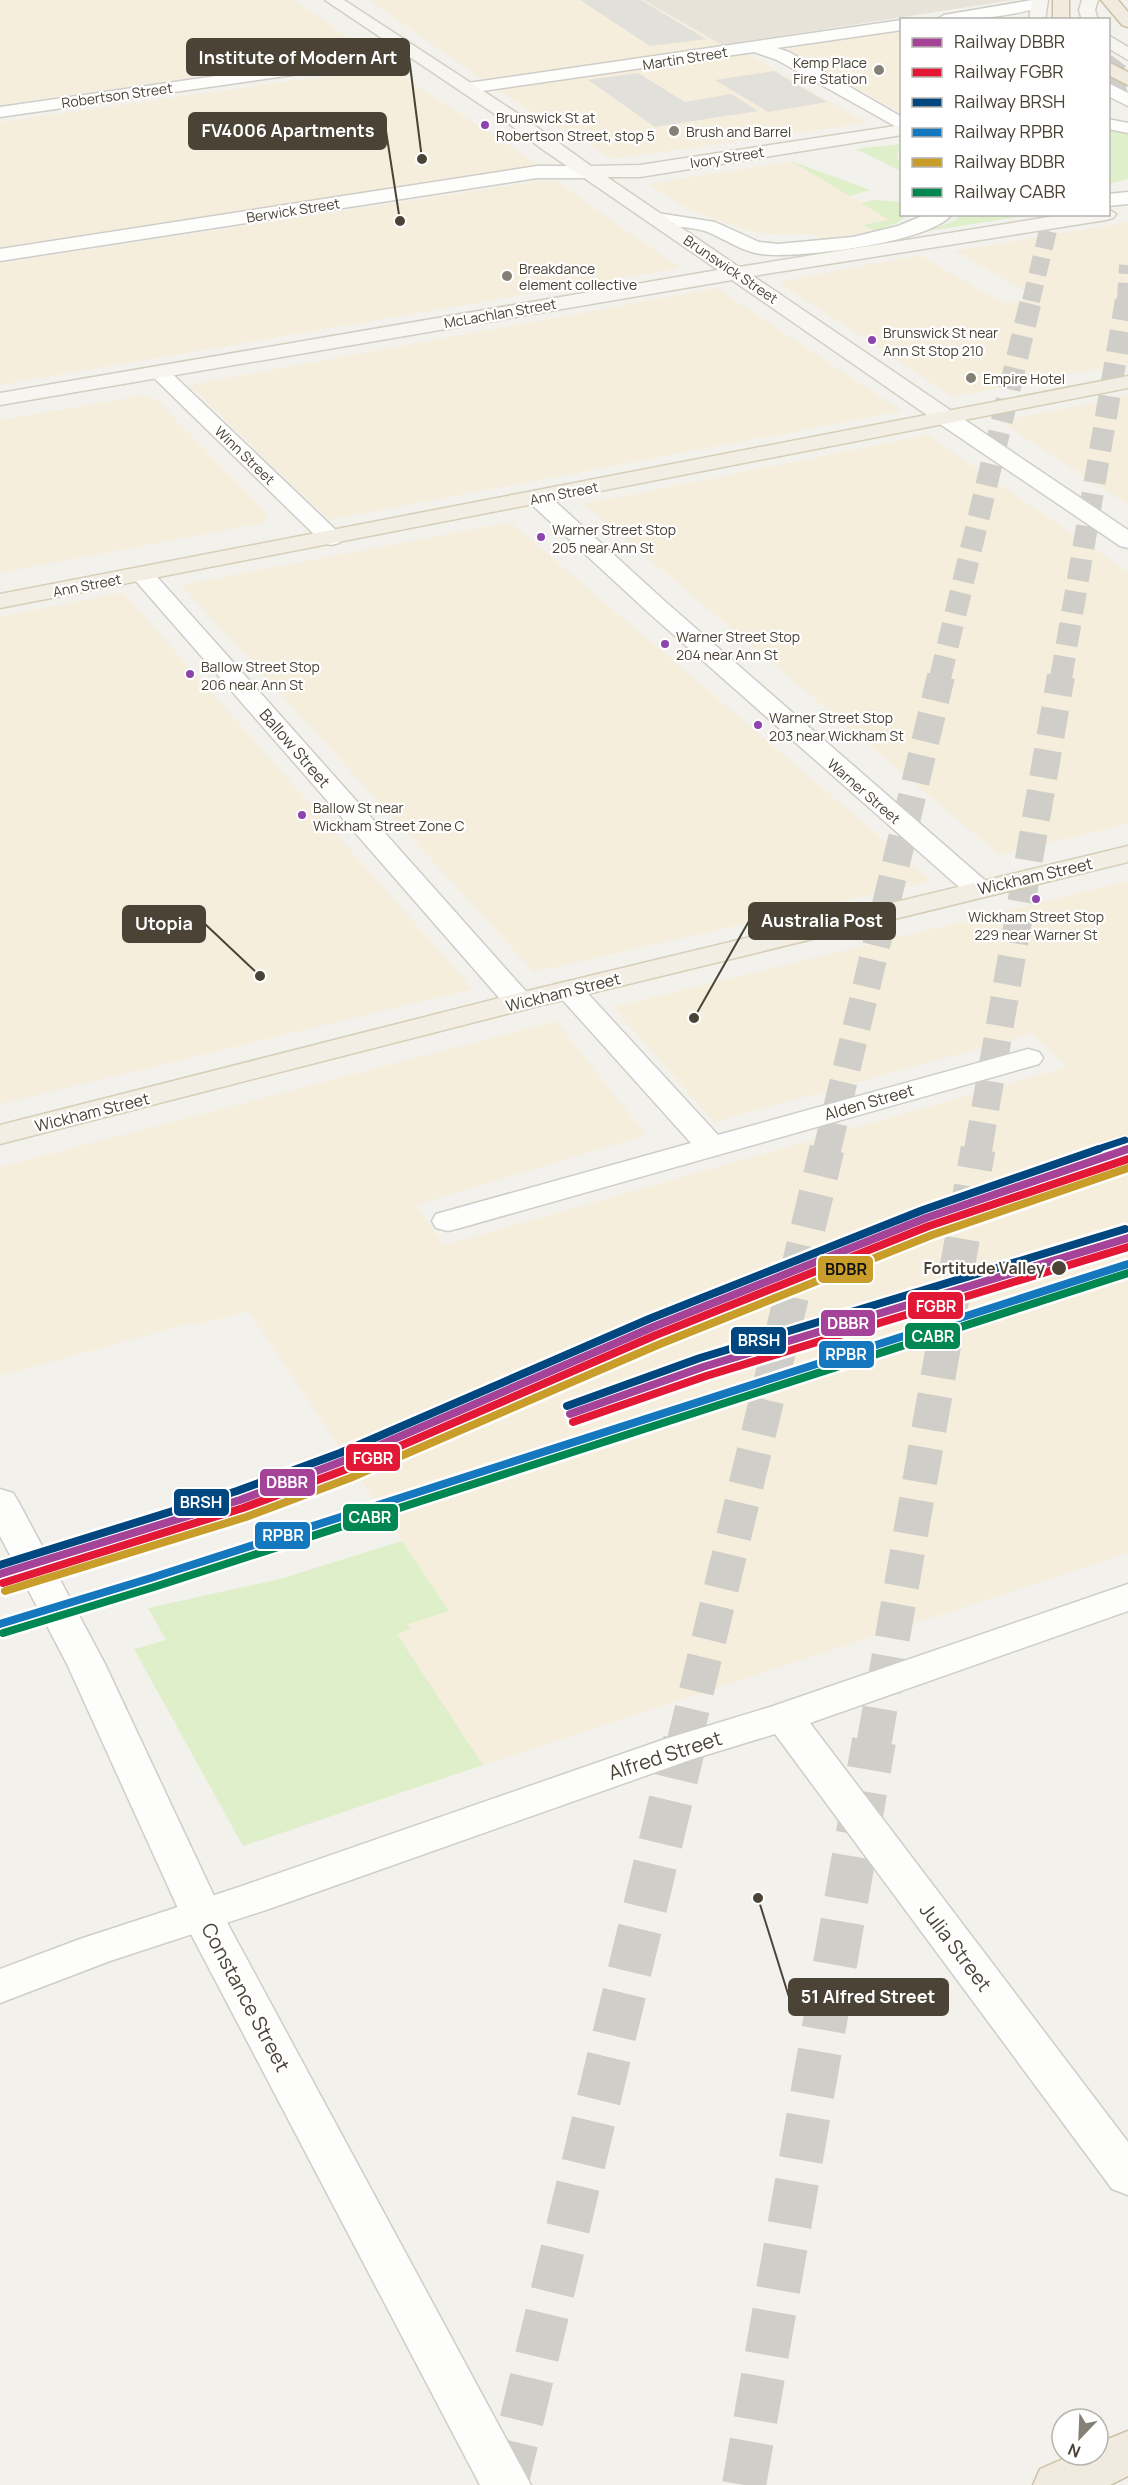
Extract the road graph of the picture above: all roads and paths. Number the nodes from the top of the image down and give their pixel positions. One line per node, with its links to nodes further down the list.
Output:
1 (333, 0): 14 (main road, Brunswick Street)
2 (1061, 0): 8 (highway)
3 (1090, 0): 9 (main road)
4 (1110, 1): 6 (street); 10 (highway)
5 (1039, 8): 7 (street)
6 (1128, 10)
7 (960, 18)
8 (1061, 18)
9 (1089, 18)
10 (1128, 22)
11 (900, 26): 13 (street, Martin Street)
12 (1110, 42): 15 (main road)
13 (757, 47): 18 (street, Martin Street); 23 (street)
14 (412, 53): 18 (main road, Brunswick Street); 21 (street, Robertson Street)
15 (1128, 55)
16 (1110, 68): 17 (highway)
17 (1128, 80)
18 (468, 88): 26 (main road, Brunswick Street)
19 (1110, 89): 20 (street)
20 (1128, 101)
21 (0, 112)
22 (1110, 124): 25 (street)
23 (900, 127)
24 (900, 128): 26 (main road, Ivory Street)
25 (1128, 128)
26 (587, 172): 33 (main road, Brunswick Street); 34 (street, Berwick Street)
27 (1128, 198): 28 (street)
28 (1110, 200)
29 (1128, 212): 30 (main road, McLachlan Street)
30 (1110, 214)
31 (940, 216): 33 (street)
32 (1094, 216): 35 (main road, McLachlan Street)
33 (657, 219): 35 (main road, Brunswick Street)
34 (0, 255)
35 (737, 273): 36 (main road, McLachlan Street); 39 (main road, Brunswick Street)
36 (159, 372): 38 (main road, McLachlan Street); 41 (street, Winn Street)
37 (1128, 382): 39 (main road, Ann Street)
38 (0, 399)
39 (945, 417): 40 (main road, Ann Street); 42 (street, Brunswick Street)
40 (538, 498): 41 (main road, Ann Street); 46 (street, Warner Street)
41 (331, 538): 43 (main road, Ann Street)
42 (1128, 541)
43 (142, 574): 44 (main road, Ann Street); 48 (street, Ballow Street)
44 (0, 602)
45 (1128, 854): 46 (main road, Wickham Street)
46 (978, 890): 47 (main road, Wickham Street)
47 (569, 990): 48 (main road, Wickham Street); 51 (street)
48 (519, 1002): 50 (main road, Wickham Street)
49 (1028, 1058): 51 (street, Alden Street)
50 (0, 1135)
51 (711, 1146): 52 (street, Alden Street)
52 (448, 1221)
53 (0, 1501): 56 (street, Constance Street)
54 (1128, 1598): 55 (street, Alfred Street)
55 (784, 1718): 56 (street, Alfred Street); 58 (street, Julia Street)
56 (202, 1916): 57 (street, Alfred Street); 59 (street, Constance Street)
57 (0, 1986)
58 (1128, 2176)
59 (506, 2485)

